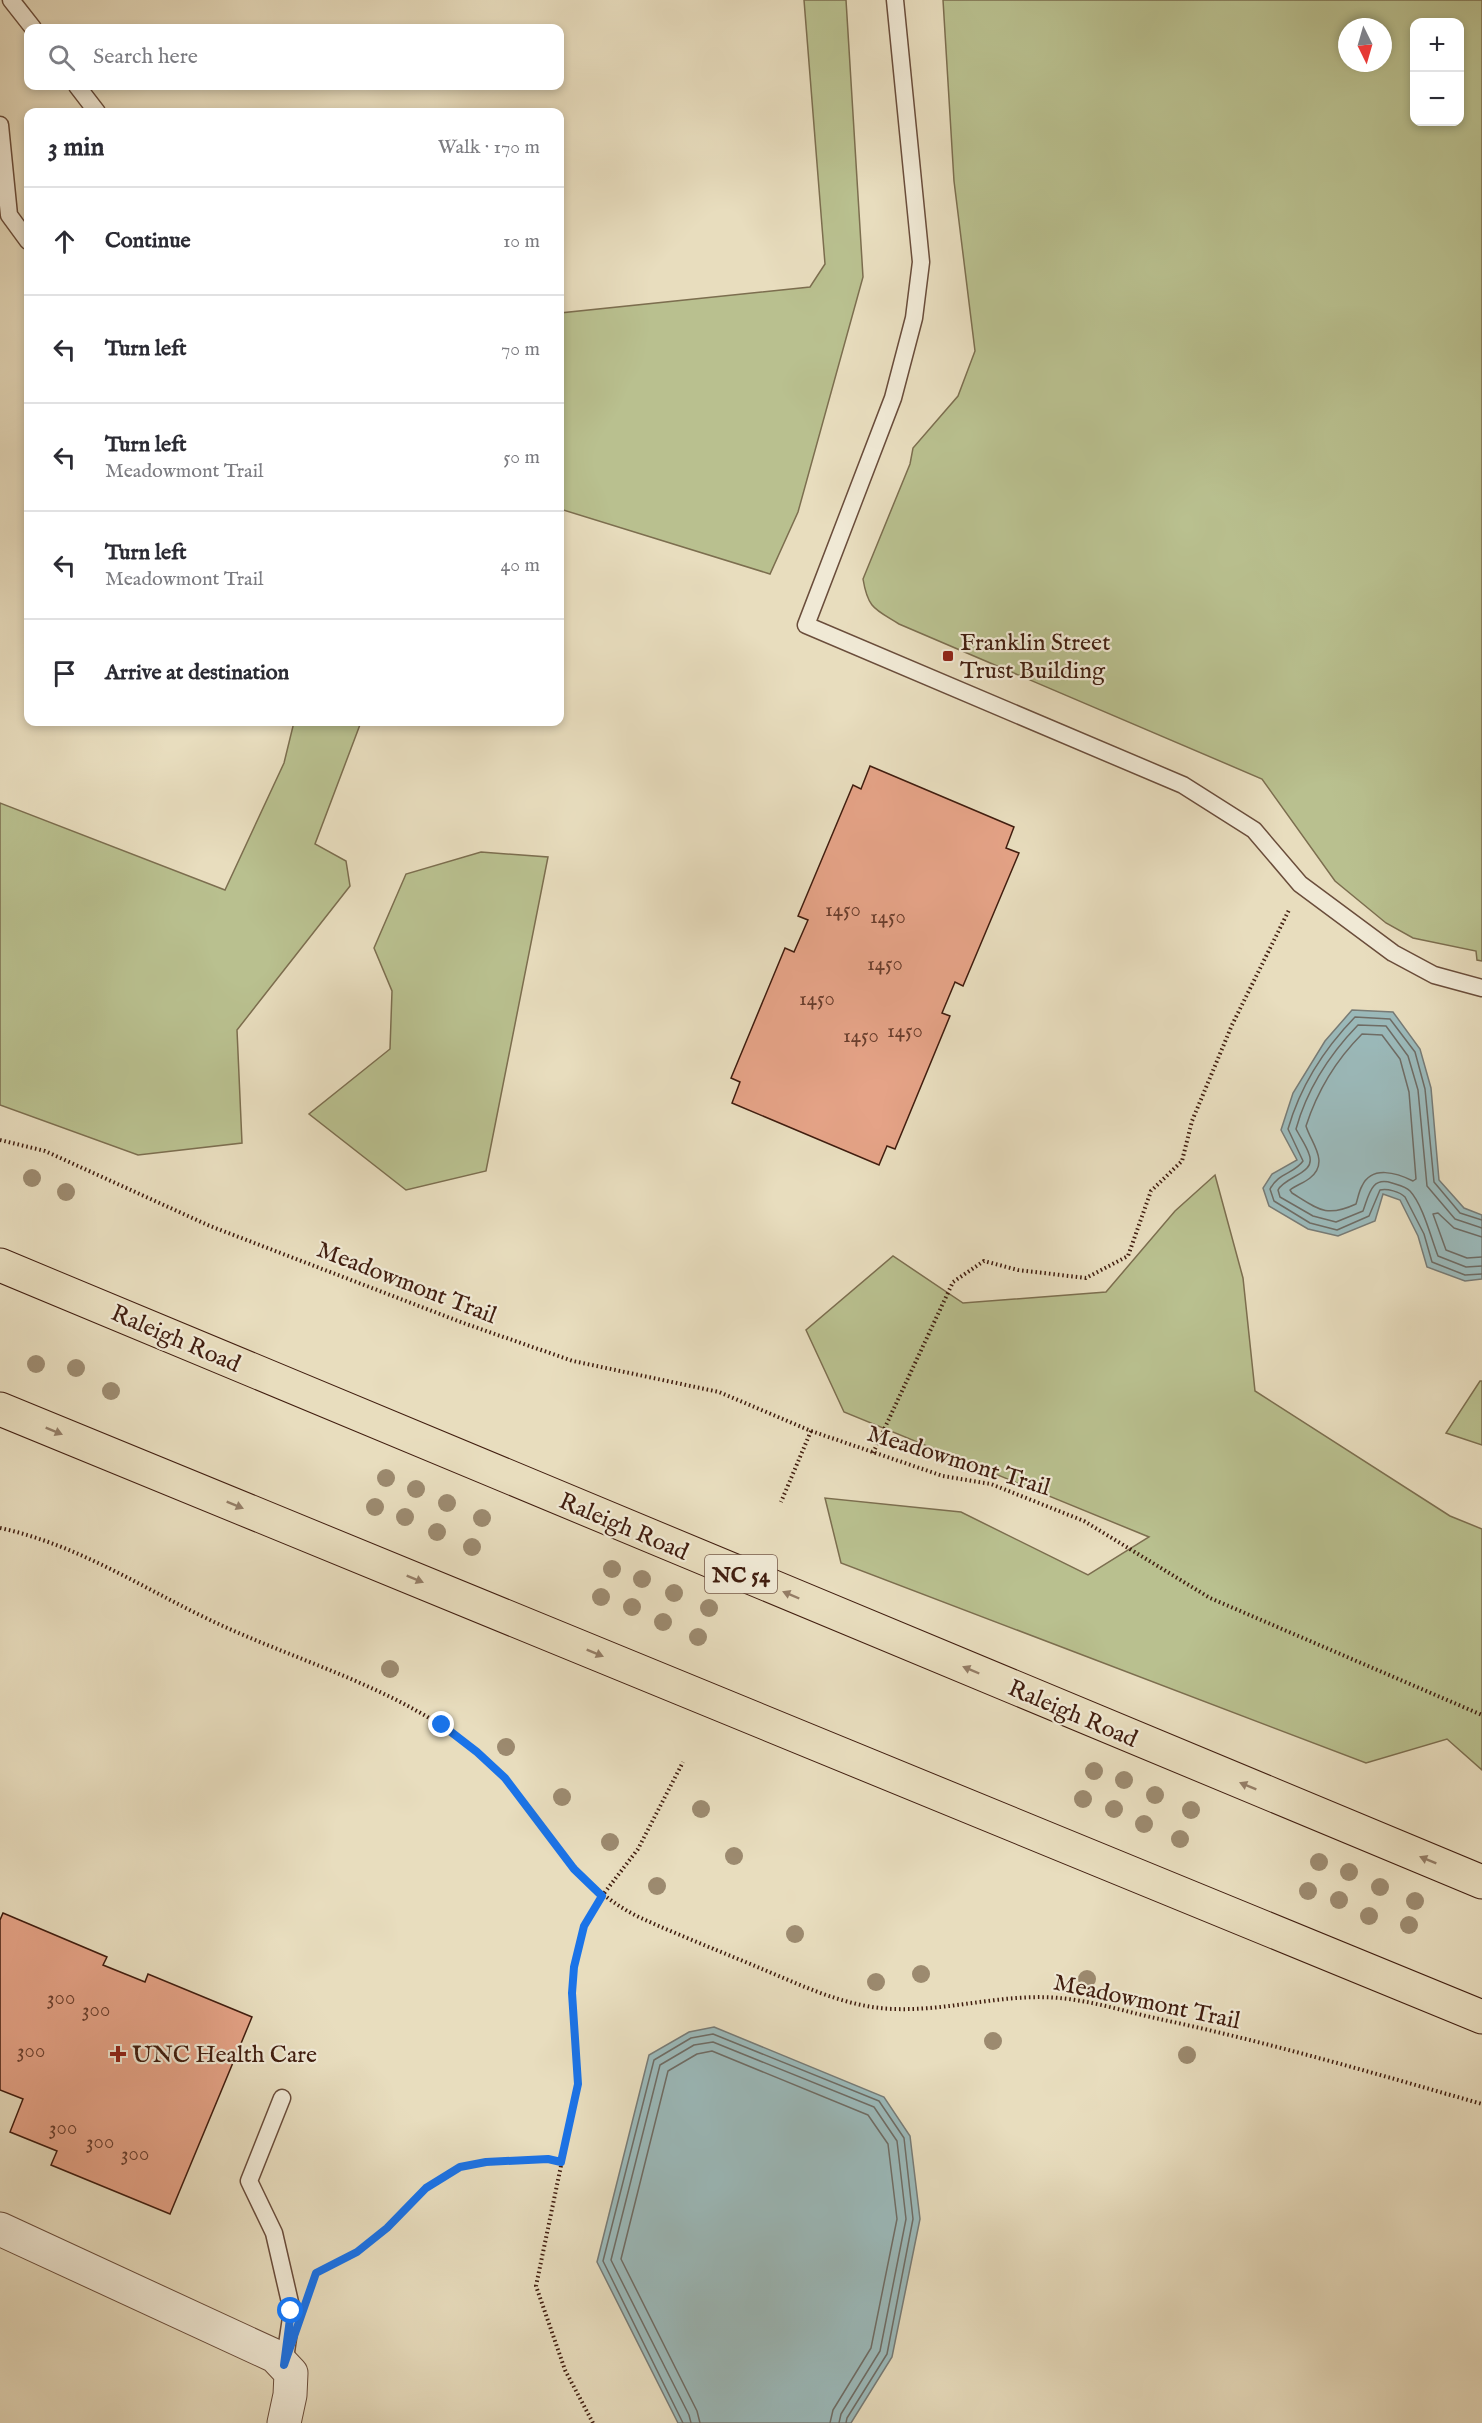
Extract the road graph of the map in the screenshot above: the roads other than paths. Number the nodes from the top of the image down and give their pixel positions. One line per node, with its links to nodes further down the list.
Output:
1 (11, 0): 3 (lane)
2 (895, 0): 8 (lane)
3 (30, 24)
4 (79, 90): 5 (lane)
5 (94, 108)
6 (0, 124): 7 (lane)
7 (24, 236)
8 (1482, 988)
9 (0, 1265): 11 (main road, Raleigh Road / NC 54, one-way to 9)
10 (0, 1409): 12 (main road, one-way to 12)
11 (1482, 1882)
12 (1482, 2018)
13 (282, 2098): 15 (lane)
14 (0, 2230): 15 (street)
15 (284, 2365): 16 (street)
16 (284, 2423)

